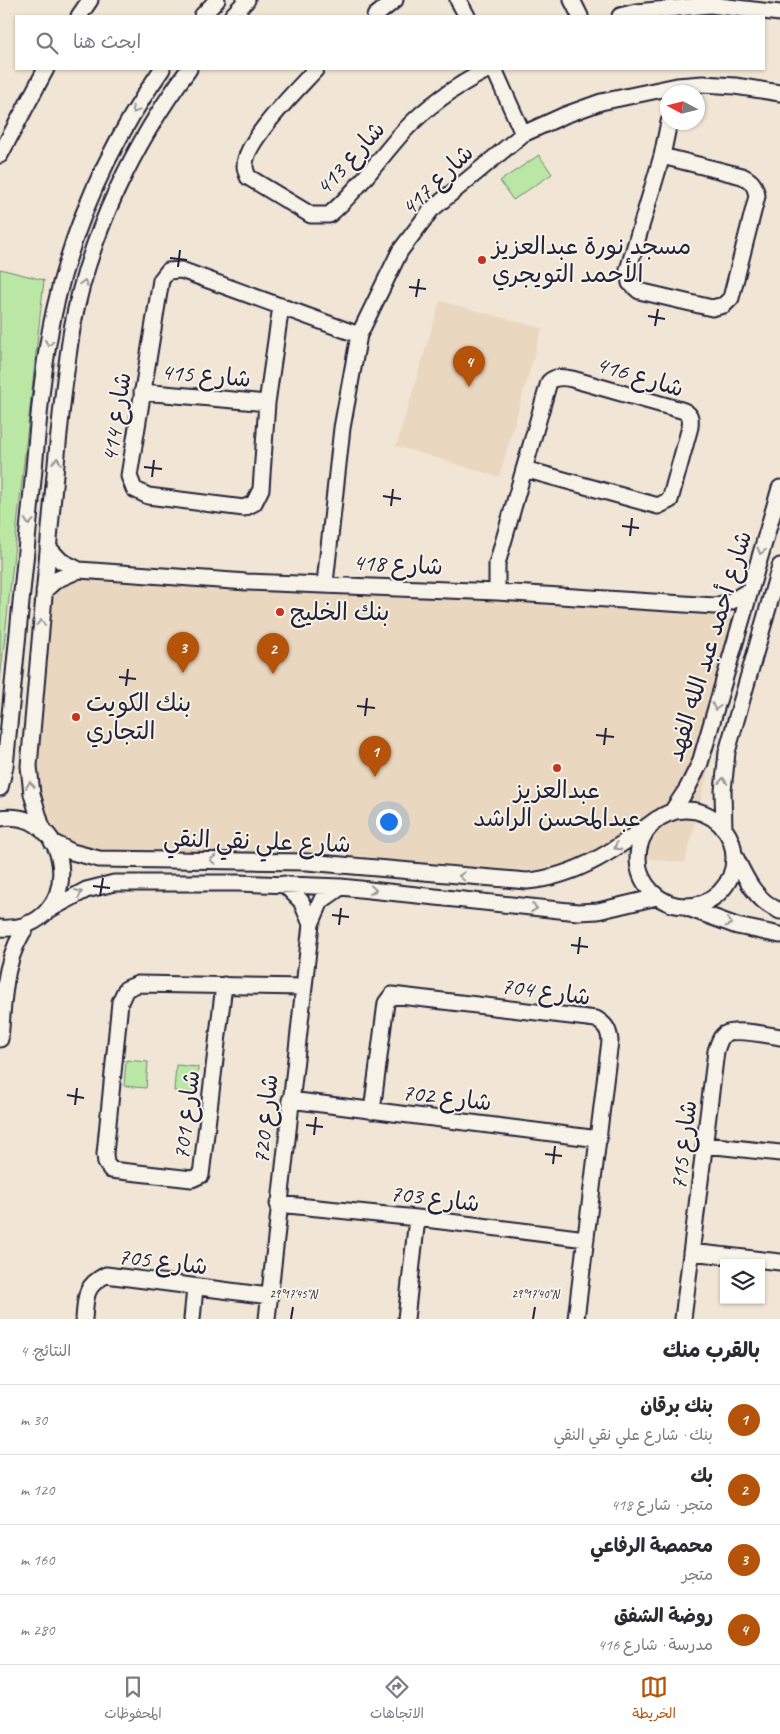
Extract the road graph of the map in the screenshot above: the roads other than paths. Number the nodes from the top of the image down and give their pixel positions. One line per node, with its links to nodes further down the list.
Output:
1 (90, 0): 8 (street)
2 (217, 0): 9 (street)
3 (248, 0): 10 (street)
4 (395, 0): 11 (street)
5 (458, 0): 12 (street)
6 (572, 0): 13 (street)
7 (780, 12): 14 (street)
8 (80, 15)
9 (203, 15)
10 (233, 15)
11 (376, 15)
12 (466, 15)
13 (580, 15)
14 (624, 15)
15 (45, 70): 26 (street)
16 (161, 70): 28 (street, one-way to 28)
17 (188, 70): 30 (street, one-way to 17)
18 (315, 70): 19 (street, شارع 413)
19 (487, 70)
20 (494, 70): 25 (street)
21 (705, 88): 23 (street, شارع 417)
22 (660, 92): 25 (street, شارع 417)
23 (780, 93)
24 (667, 130): 27 (street)
25 (523, 134): 33 (street, شارع 417)
26 (0, 155)
27 (662, 156): 27 (street)
28 (88, 203): 30 (street); 31 (street)
29 (281, 306): 33 (street, شارع 414); 34 (street, شارع 414); 35 (street, شارع 414)
30 (76, 311): 32 (street)
31 (52, 323): 32 (street); 49 (street, one-way to 49)
32 (72, 330): 38 (street, one-way to 32)
33 (359, 336): 41 (street, شارع 417)
34 (142, 392): 35 (street, شارع 415); 35 (street, شارع 414)
35 (267, 403)
36 (524, 469): 36 (street, شارع 416); 44 (street, شارع 416)
37 (780, 488): 42 (street, شارع أحمد عبد الله الفهد, one-way to 42)
38 (48, 547): 39 (street, شارع 418); 43 (street)
39 (79, 570): 41 (street, شارع 418); 43 (street, شارع 418)
40 (779, 576): 47 (street, شارع أحمد عبد الله الفهد)
41 (325, 583): 44 (street, شارع 418)
42 (750, 590): 45 (street, شارع 418); 48 (street, شارع أحمد عبد الله الفهد)
43 (44, 591): 53 (street, one-way to 43)
44 (497, 592): 45 (street, شارع 418)
45 (715, 606): 48 (street)
46 (780, 612): 47 (street)
47 (764, 623): 52 (street, شارع أحمد عبد الله الفهد, one-way to 47)
48 (737, 635): 50 (street, شارع أحمد عبد الله الفهد, one-way to 50)
49 (0, 788)
50 (664, 816): 52 (street); 55 (street, شارع علي نقي النقي, one-way to 55); 59 (street)
51 (0, 818): 53 (street, شارع علي نقي النقي)
52 (724, 830): 54 (street)
53 (48, 837): 55 (street, شارع علي نقي النقي); 61 (street)
54 (733, 851): 60 (street); 62 (street)
55 (162, 860): 56 (street)
56 (159, 883): 57 (street, شارع علي نقي النقي); 61 (street, شارع علي نقي النقي, one-way to 56)
57 (284, 884): 58 (street, شارع علي نقي النقي); 64 (street)
58 (341, 887): 59 (street, شارع علي نقي النقي, one-way to 59); 64 (street, شارع 720)
59 (657, 897): 60 (street)
60 (684, 906): 66 (street, one-way to 66)
61 (47, 911): 63 (street, شارع علي نقي النقي)
62 (780, 911)
63 (29, 923): 65 (street); 69 (street)
64 (311, 924): 68 (street, شارع 720)
65 (0, 928)
66 (780, 935)
67 (224, 985): 67 (street, شارع 701); 68 (street, شارع 701)
68 (303, 987): 71 (street, شارع 720)
69 (0, 1028)
70 (780, 1037): 74 (street, شارع 715)
71 (290, 1100): 72 (street, شارع 702); 76 (street, شارع 720)
72 (372, 1111): 73 (street, شارع 702); 73 (street, شارع 704)
73 (599, 1139): 78 (street, شارع 704)
74 (706, 1144): 75 (street); 79 (street, شارع 715)
75 (780, 1153)
76 (278, 1204): 77 (street, شارع 703); 82 (street, شارع 720)
77 (417, 1218): 78 (street, شارع 703); 86 (street)
78 (586, 1239): 87 (street, شارع 704)
79 (692, 1252): 80 (street); 88 (street, شارع 715)
80 (780, 1262)
81 (195, 1288): 82 (street, شارع 705); 83 (street, شارع 705); 84 (street)
82 (269, 1296): 85 (street, شارع 720)
83 (84, 1319)
84 (192, 1319)
85 (267, 1319)
86 (406, 1319)
87 (576, 1319)
88 (683, 1319)

